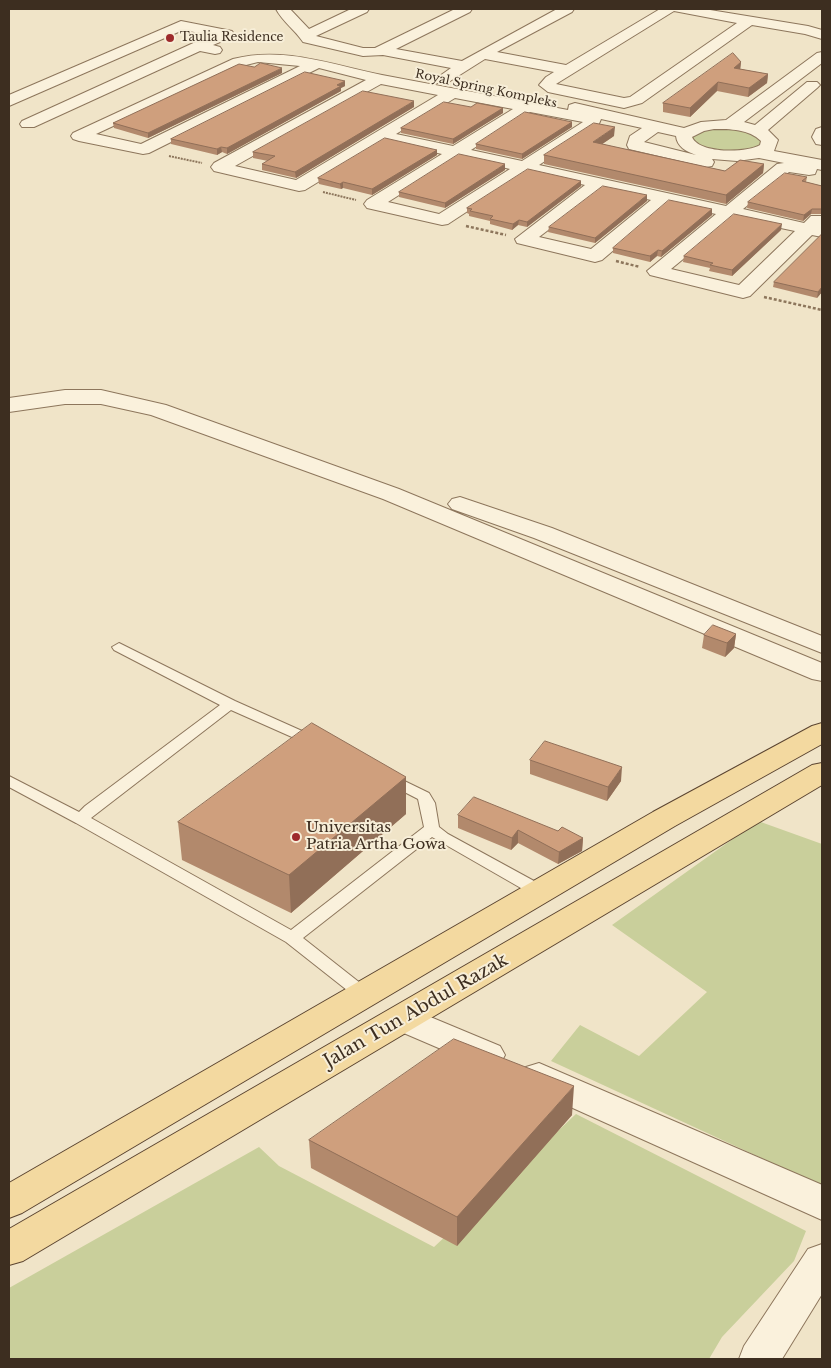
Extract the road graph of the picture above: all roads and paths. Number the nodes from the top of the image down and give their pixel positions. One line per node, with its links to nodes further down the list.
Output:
1 (283, 9): 10 (street)
2 (362, 9): 10 (street)
3 (465, 9): 14 (street)
4 (567, 9): 15 (street)
5 (669, 9): 20 (street)
6 (680, 9): 9 (street)
7 (734, 9): 8 (street)
8 (792, 14)
9 (750, 20): 11 (street); 20 (street)
10 (307, 35): 14 (street)
11 (822, 35)
12 (198, 46): 17 (street); 26 (street); 29 (street)
13 (285, 48): 24 (street, Royal Spring Kompleks)
14 (383, 51): 19 (street)
15 (483, 54): 19 (street); 20 (street)
16 (822, 56): 31 (street)
17 (250, 59): 18 (street); 34 (street)
18 (317, 63): 22 (street); 38 (street)
19 (464, 66): 23 (street)
20 (569, 70)
21 (822, 76): 37 (street)
22 (379, 79): 24 (street); 42 (street)
23 (440, 80): 24 (street, Royal Spring Kompleks); 30 (street, Royal Spring Kompleks)
24 (424, 82): 25 (street)
25 (452, 93): 27 (street); 35 (street)
26 (9, 101)
27 (529, 106): 39 (street); 43 (street)
28 (9, 120): 29 (street)
29 (28, 124): 34 (street)
30 (656, 125): 33 (street, Royal Spring Kompleks); 37 (street)
31 (729, 125): 33 (street); 37 (street)
32 (822, 132): 36 (street)
33 (686, 133): 37 (street)
34 (79, 136): 38 (street)
35 (384, 136): 39 (street); 46 (street)
36 (822, 140)
37 (758, 145): 40 (street); 41 (street)
38 (143, 150): 42 (path)
39 (458, 152): 43 (street); 48 (street)
40 (822, 154)
41 (822, 165)
42 (220, 167): 46 (street)
43 (525, 167): 45 (street); 51 (street)
44 (822, 173): 49 (street)
45 (600, 182): 47 (street); 53 (street)
46 (299, 186): 48 (path)
47 (665, 197): 49 (street); 54 (street)
48 (373, 204): 51 (street)
49 (730, 211): 52 (street); 55 (street)
50 (822, 216): 52 (street)
51 (442, 220): 53 (path)
52 (815, 231): 56 (street)
53 (524, 239): 54 (street)
54 (595, 256): 55 (path)
55 (657, 272): 56 (street)
56 (743, 292): 57 (path)
57 (822, 310)
58 (9, 394): 60 (street)
59 (9, 405): 62 (street)
60 (822, 645)
61 (119, 647): 63 (lane)
62 (822, 673)
63 (230, 704): 65 (lane); 69 (lane)
64 (822, 732): 71 (main road)
65 (327, 748)
66 (822, 772): 74 (main road, Jalan Tun Abdul Razak)
67 (380, 774): 70 (lane)
68 (9, 781): 69 (lane)
69 (81, 819): 72 (lane)
70 (432, 829): 71 (lane); 72 (lane)
71 (539, 892): 73 (main road)
72 (292, 938): 73 (lane)
73 (363, 994): 75 (main road)
74 (404, 1019): 76 (street); 77 (main road, Jalan Tun Abdul Razak)
75 (9, 1202)
76 (822, 1204)
77 (9, 1249)
78 (822, 1261): 79 (street)
79 (759, 1359)

